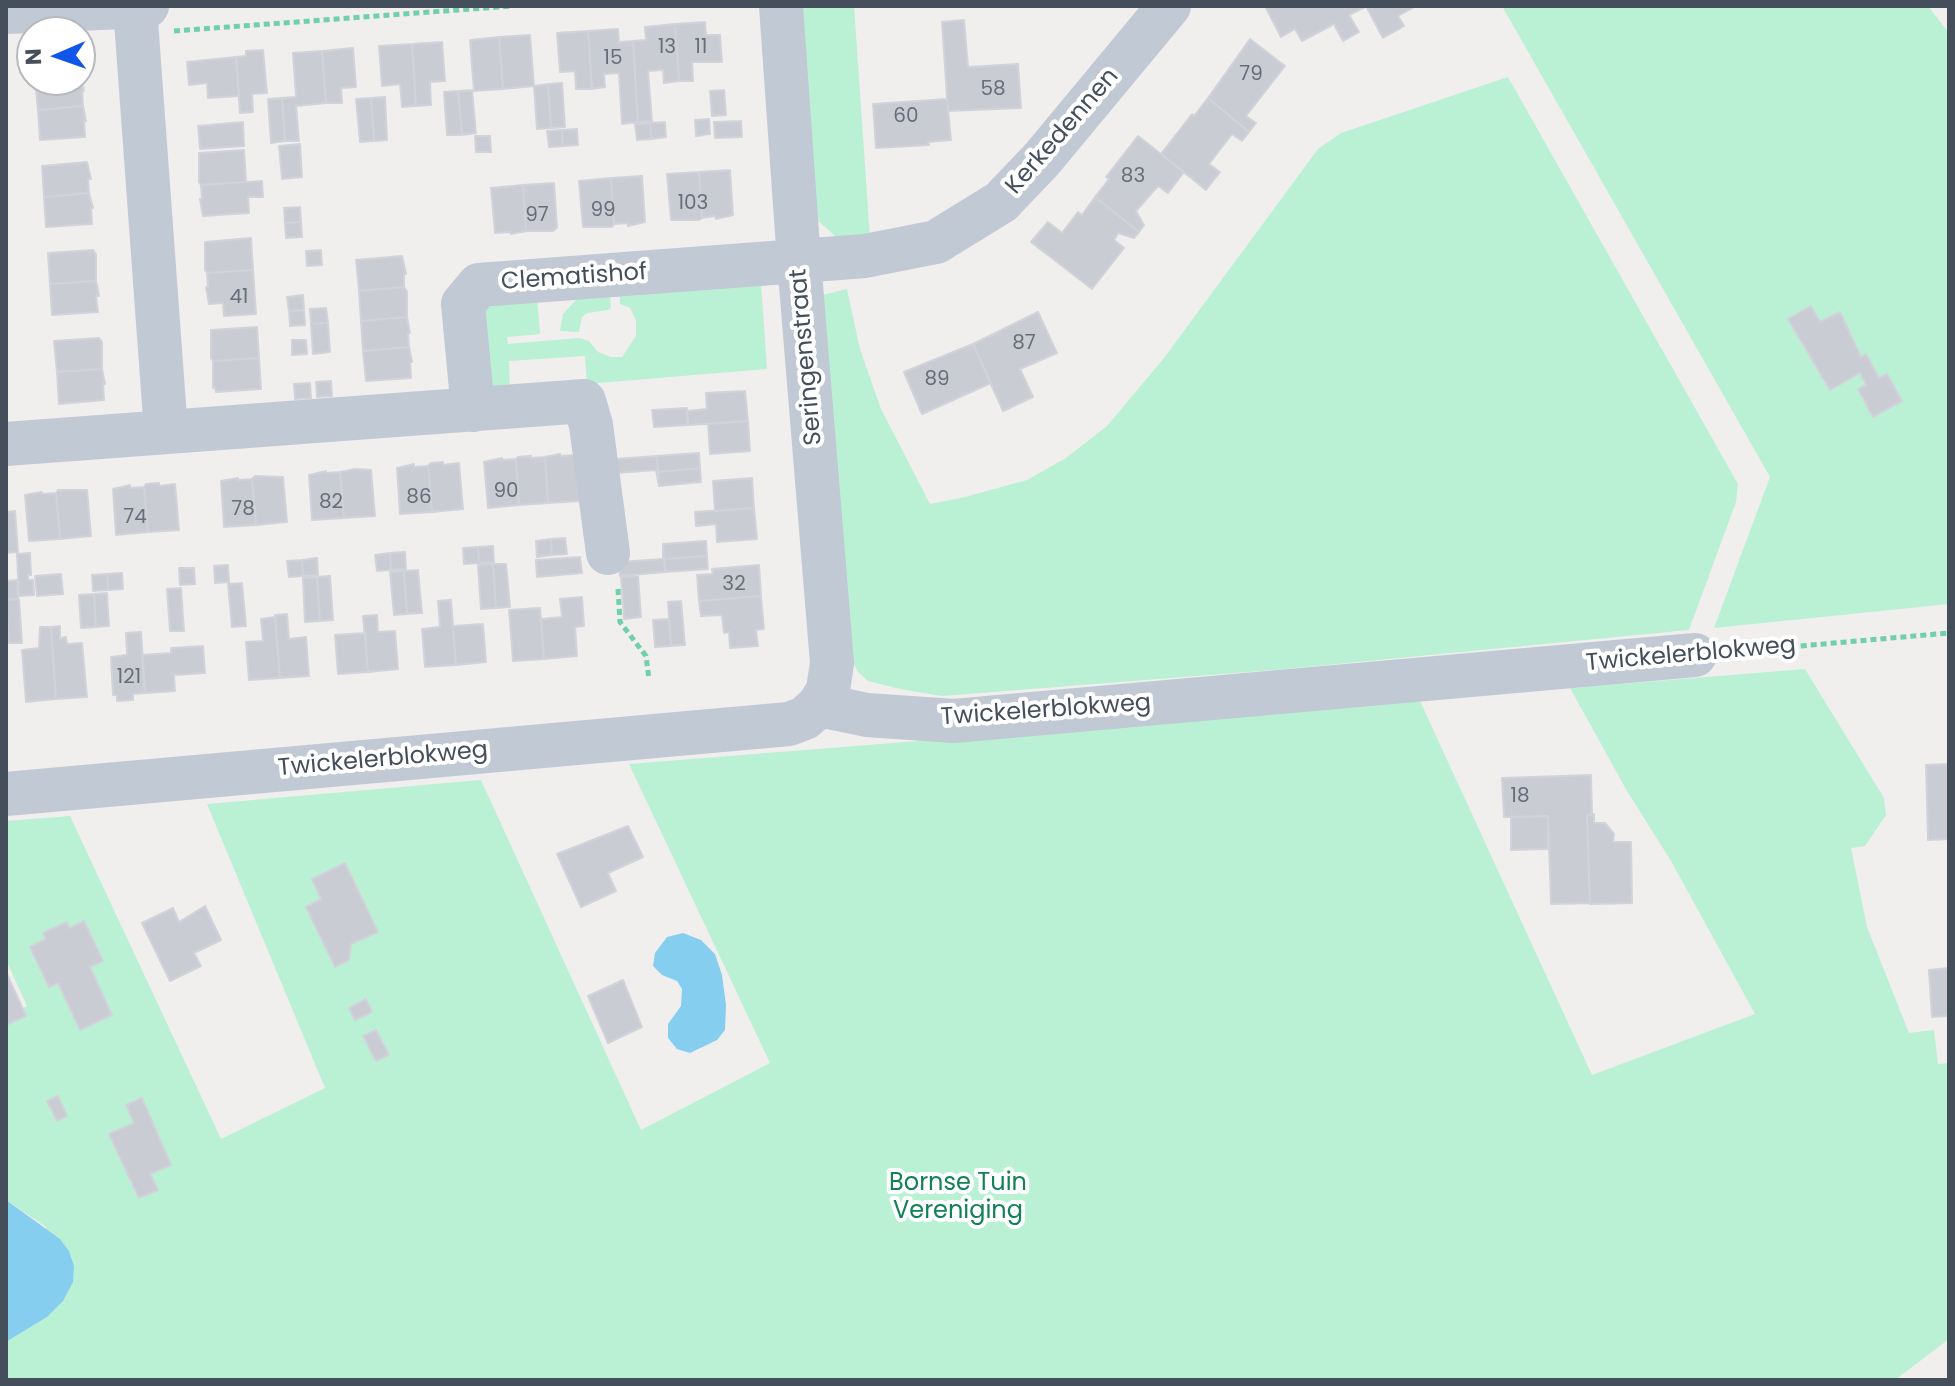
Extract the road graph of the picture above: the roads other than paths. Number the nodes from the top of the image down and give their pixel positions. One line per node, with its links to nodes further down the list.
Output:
1 (781, 6): 5 (street, Seringenstraat)
2 (1169, 6): 5 (street, Kerkedennen)
3 (6, 12): 4 (street)
4 (140, 16): 7 (street)
5 (799, 261): 6 (street, Clematishof); 11 (street, Seringenstraat)
6 (473, 410): 7 (street); 9 (street)
7 (166, 432): 8 (street)
8 (6, 444)
9 (608, 553)
10 (1695, 655): 11 (street, Twickelerblokweg)
11 (819, 705): 12 (street, Twickelerblokweg)
12 (6, 794)

